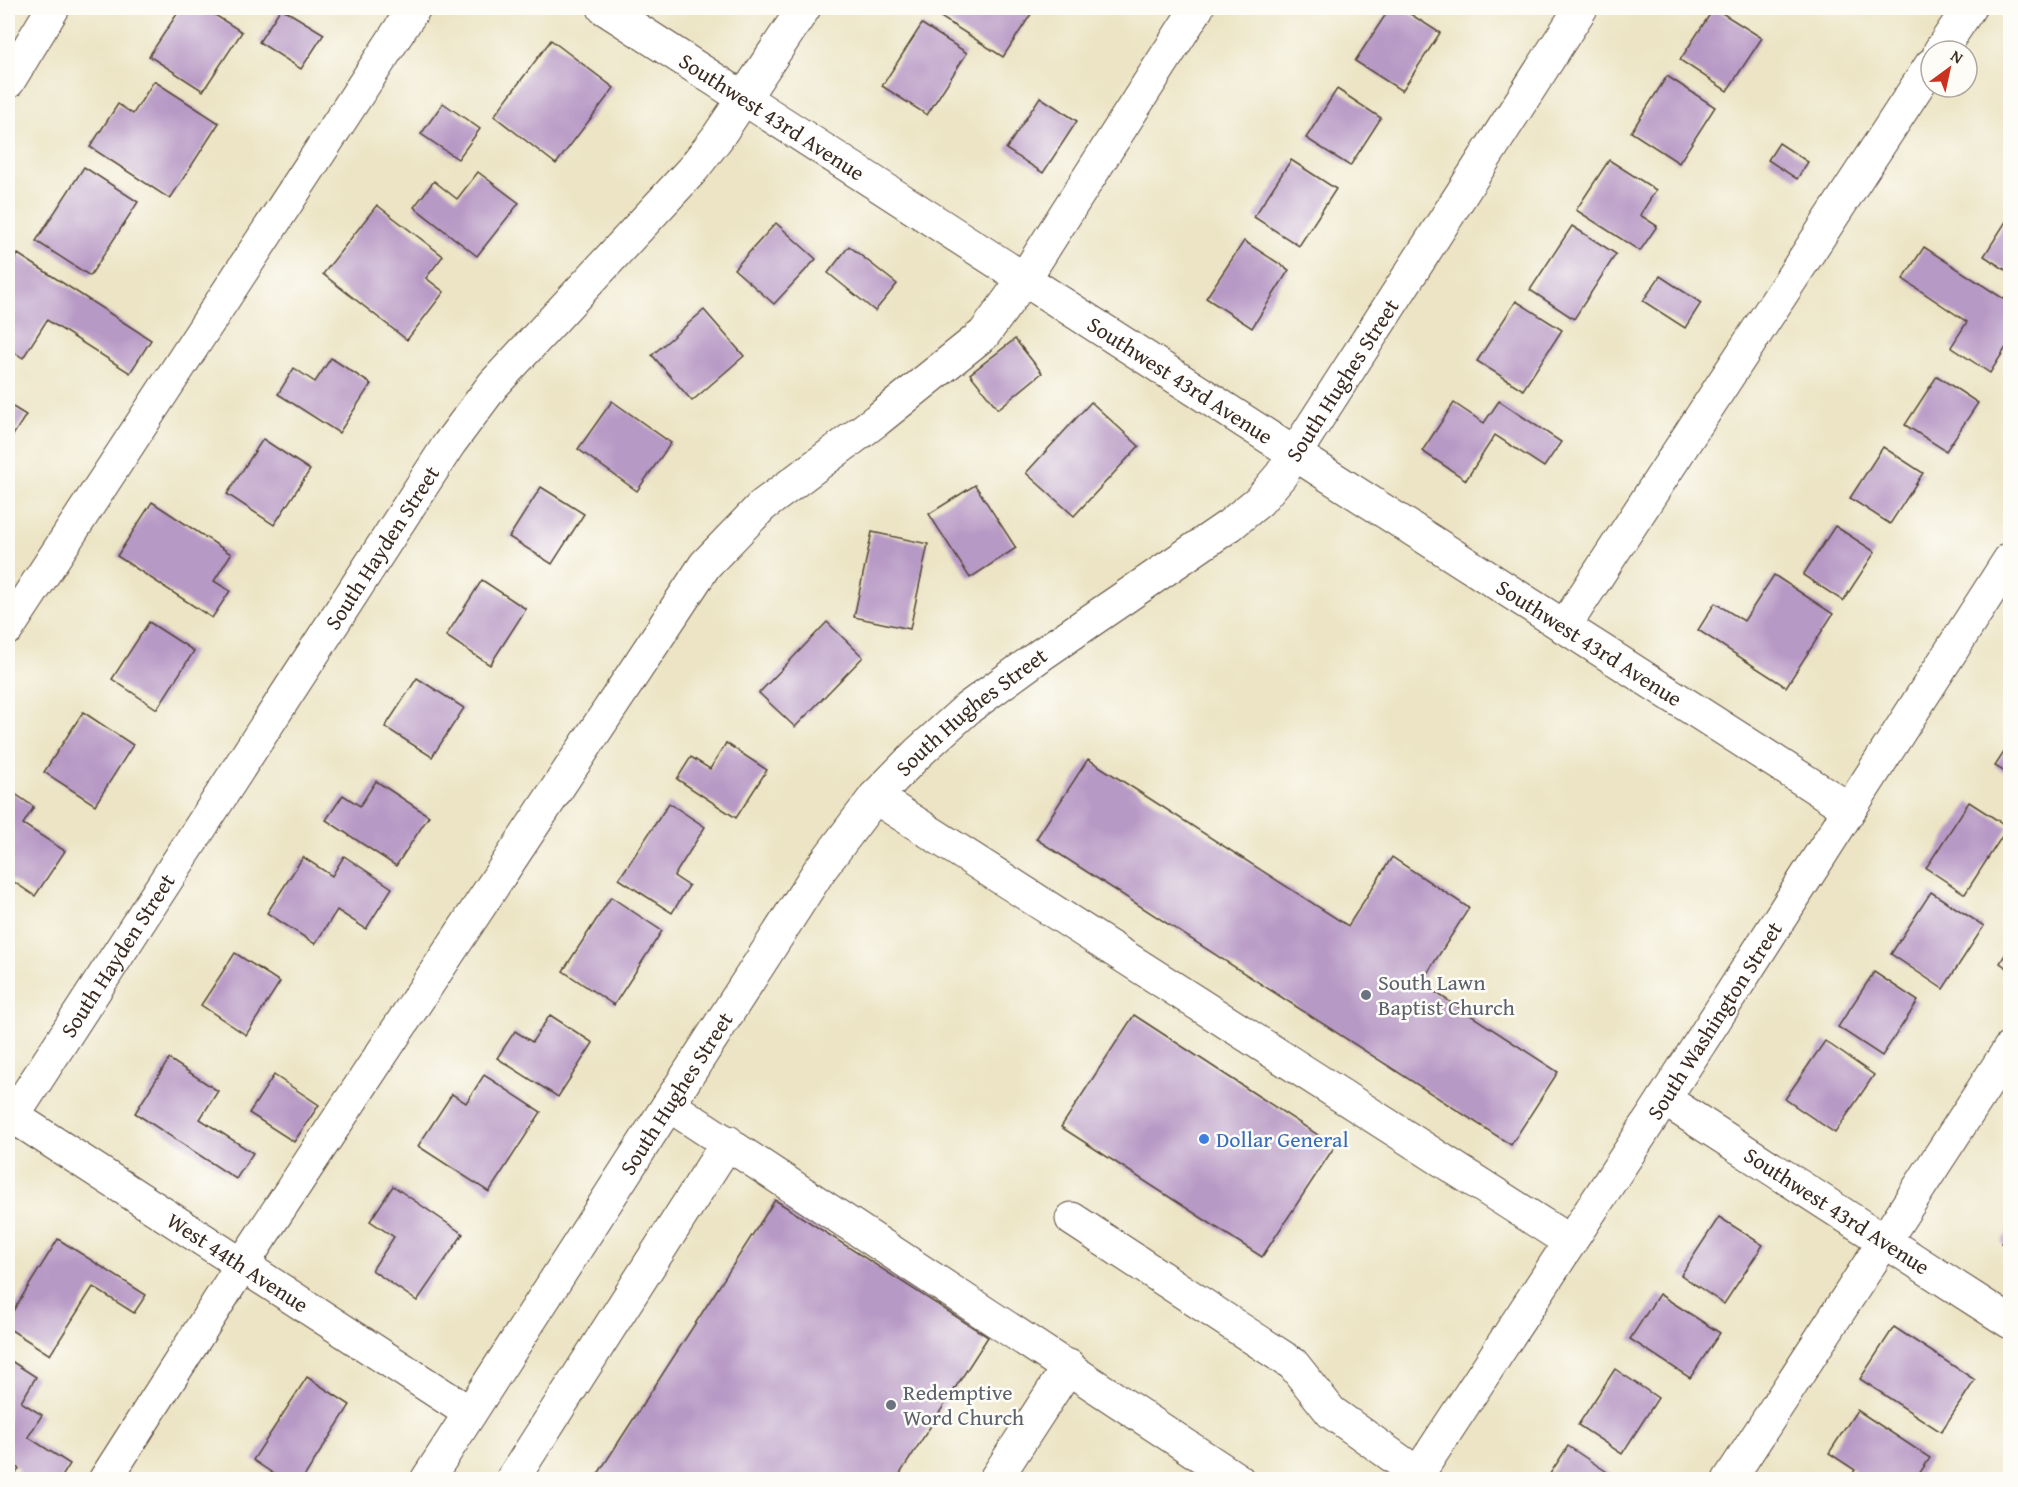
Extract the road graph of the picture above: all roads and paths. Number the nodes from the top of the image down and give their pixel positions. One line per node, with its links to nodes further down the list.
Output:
1 (53, 8): 9 (street)
2 (414, 8): 16 (street)
3 (603, 8): 11 (street, Southwest 43rd Avenue)
4 (804, 8): 11 (street, South Hayden Street)
5 (1197, 8): 12 (street)
6 (1581, 8): 13 (street, South Hughes Street)
7 (1969, 8): 8 (street)
8 (1948, 39)
9 (8, 82)
10 (1919, 83): 15 (street)
11 (744, 98): 12 (street, Southwest 43rd Avenue); 22 (street, South Hayden Street)
12 (1024, 279): 13 (street, Southwest 43rd Avenue); 27 (street)
13 (1295, 454): 15 (street, Southwest 43rd Avenue); 17 (street, South Hughes Street)
14 (2010, 559): 18 (street, South Washington Street)
15 (1564, 627): 18 (street, Southwest 43rd Avenue)
16 (8, 628)
17 (875, 796): 21 (street, South Hughes Street); 25 (street)
18 (1849, 809): 20 (street, South Washington Street)
19 (2010, 1048): 26 (street)
20 (1664, 1099): 25 (street, South Washington Street); 26 (street, Southwest 43rd Avenue)
21 (669, 1105): 23 (street); 30 (street, South Hughes Street)
22 (9, 1117): 27 (street, West 44th Avenue)
23 (728, 1143): 29 (street); 34 (street)
24 (1072, 1219): 31 (street)
25 (1570, 1242): 31 (street, South Washington Street)
26 (1886, 1242): 28 (street, Southwest 43rd Avenue); 37 (street)
27 (242, 1265): 30 (street, West 44th Avenue); 32 (street)
28 (2010, 1323)
29 (1069, 1366): 35 (street); 36 (street)
30 (470, 1413): 33 (street, South Hughes Street)
31 (1416, 1477)
32 (105, 1479)
33 (427, 1479)
34 (512, 1479)
35 (995, 1479)
36 (1238, 1479)
37 (1729, 1479)

